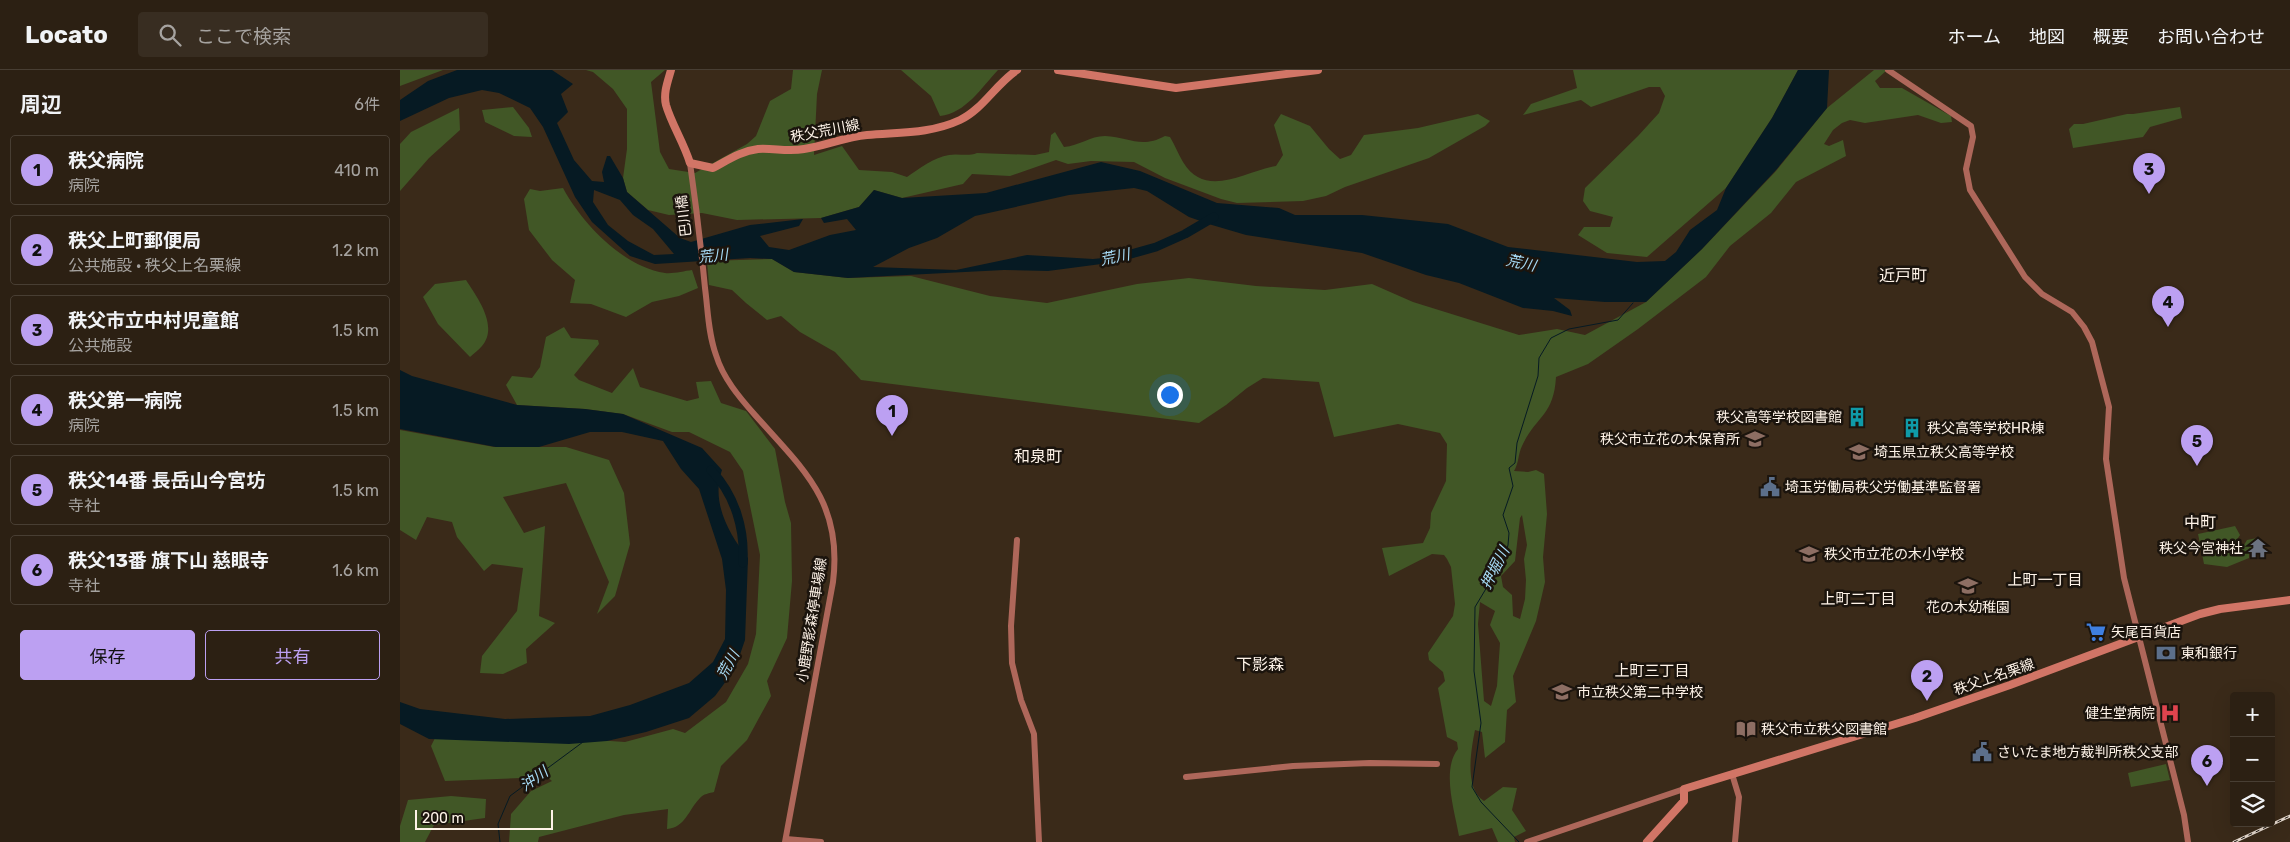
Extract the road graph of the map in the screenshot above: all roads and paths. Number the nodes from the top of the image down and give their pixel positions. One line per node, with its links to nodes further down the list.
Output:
1 (671, 70): 6 (main road)
2 (1017, 70): 6 (main road, 秩父荒川線)
3 (1058, 70): 4 (main road)
4 (1318, 70)
5 (1888, 70): 10 (street)
6 (690, 167): 7 (street, 巴川橋)
7 (705, 288): 15 (street, 小鹿野影森停車場線)
8 (1017, 540): 17 (street)
9 (2290, 600): 10 (main road, 秩父上名栗線)
10 (2138, 637): 12 (main road, 秩父上名栗線); 21 (street)
11 (1437, 764): 13 (street)
12 (1732, 774): 14 (main road, 秩父上名栗線); 20 (street)
13 (1186, 777)
14 (1684, 789): 18 (street); 19 (main road)
15 (785, 841): 16 (street)
16 (821, 842)
17 (1039, 842)
18 (1527, 842)
19 (1647, 842)
20 (1735, 842)
21 (2188, 842)

